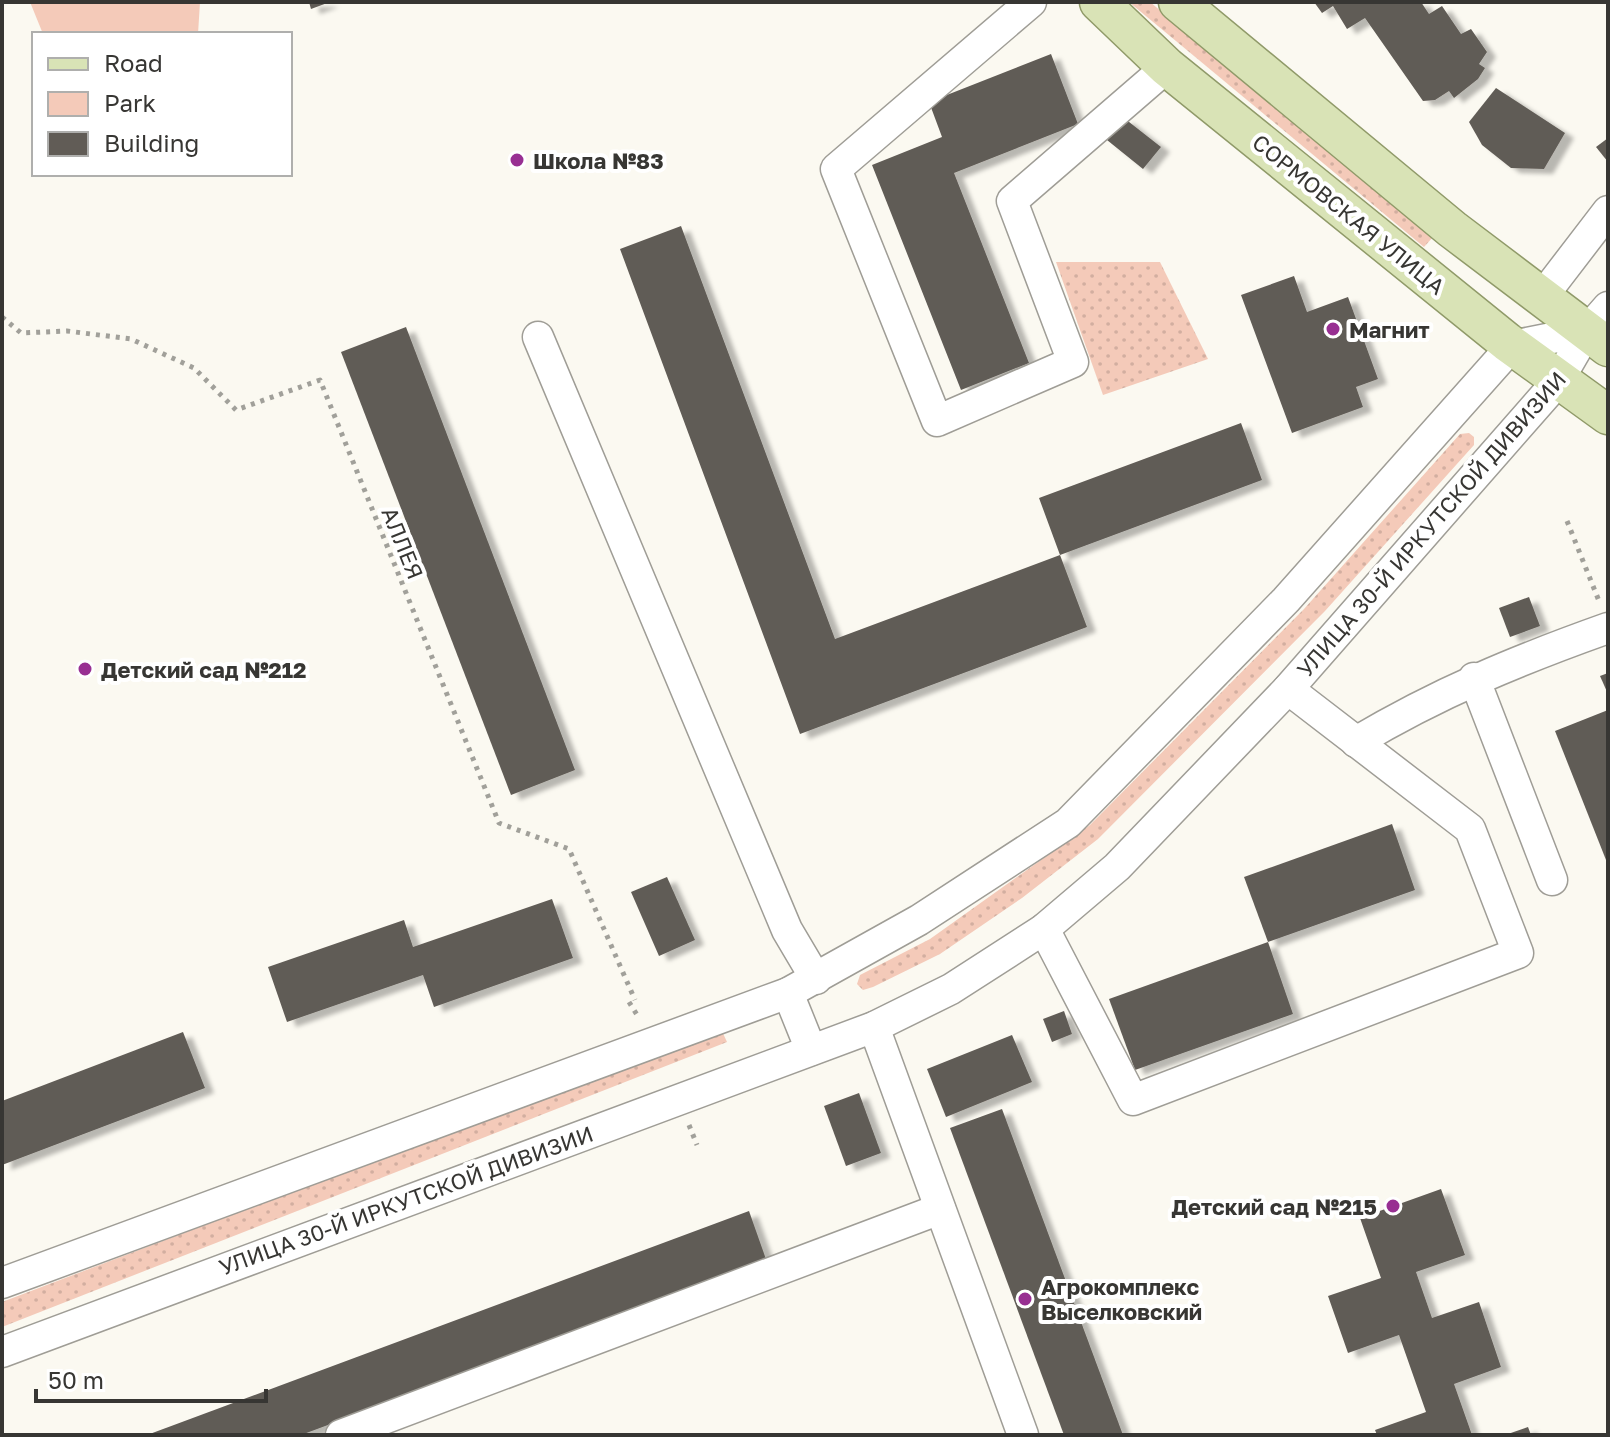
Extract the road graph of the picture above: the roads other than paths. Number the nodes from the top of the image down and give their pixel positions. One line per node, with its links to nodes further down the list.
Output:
1 (1031, 2): 4 (street)
2 (1099, 2): 4 (main road, СОРМОВСКАЯ УЛИЦА)
3 (1178, 2): 6 (main road)
4 (1167, 67): 9 (main road, СОРМОВСКАЯ УЛИЦА)
5 (1608, 211): 6 (street)
6 (1542, 297): 7 (main road)
7 (1601, 328): 9 (street, УЛИЦА 30-Й ИРКУТСКОЙ ДИВИЗИИ); 10 (street, УЛИЦА 30-Й ИРКУТСКОЙ ДИВИЗИИ)
8 (538, 337): 18 (street)
9 (1512, 346): 10 (main road, СОРМОВСКАЯ УЛИЦА); 18 (street)
10 (1558, 381): 11 (main road, СОРМОВСКАЯ УЛИЦА); 14 (street, УЛИЦА 30-Й ИРКУТСКОЙ ДИВИЗИИ)
11 (1608, 415)
12 (1605, 619): 13 (street)
13 (1474, 678): 15 (street); 16 (street)
14 (1288, 689): 15 (street); 17 (street, УЛИЦА 30-Й ИРКУТСКОЙ ДИВИЗИИ)
15 (1356, 742): 17 (street)
16 (1552, 880)
17 (1044, 929): 20 (street, УЛИЦА 30-Й ИРКУТСКОЙ ДИВИЗИИ)
18 (816, 979): 19 (street)
19 (788, 993): 21 (street); 23 (street)
20 (874, 1027): 21 (street, УЛИЦА 30-Й ИРКУТСКОЙ ДИВИЗИИ); 22 (street)
21 (811, 1050): 24 (street, УЛИЦА 30-Й ИРКУТСКОЙ ДИВИЗИИ)
22 (940, 1209): 25 (street); 26 (street)
23 (2, 1283)
24 (2, 1352)
25 (341, 1435)
26 (1023, 1435)

